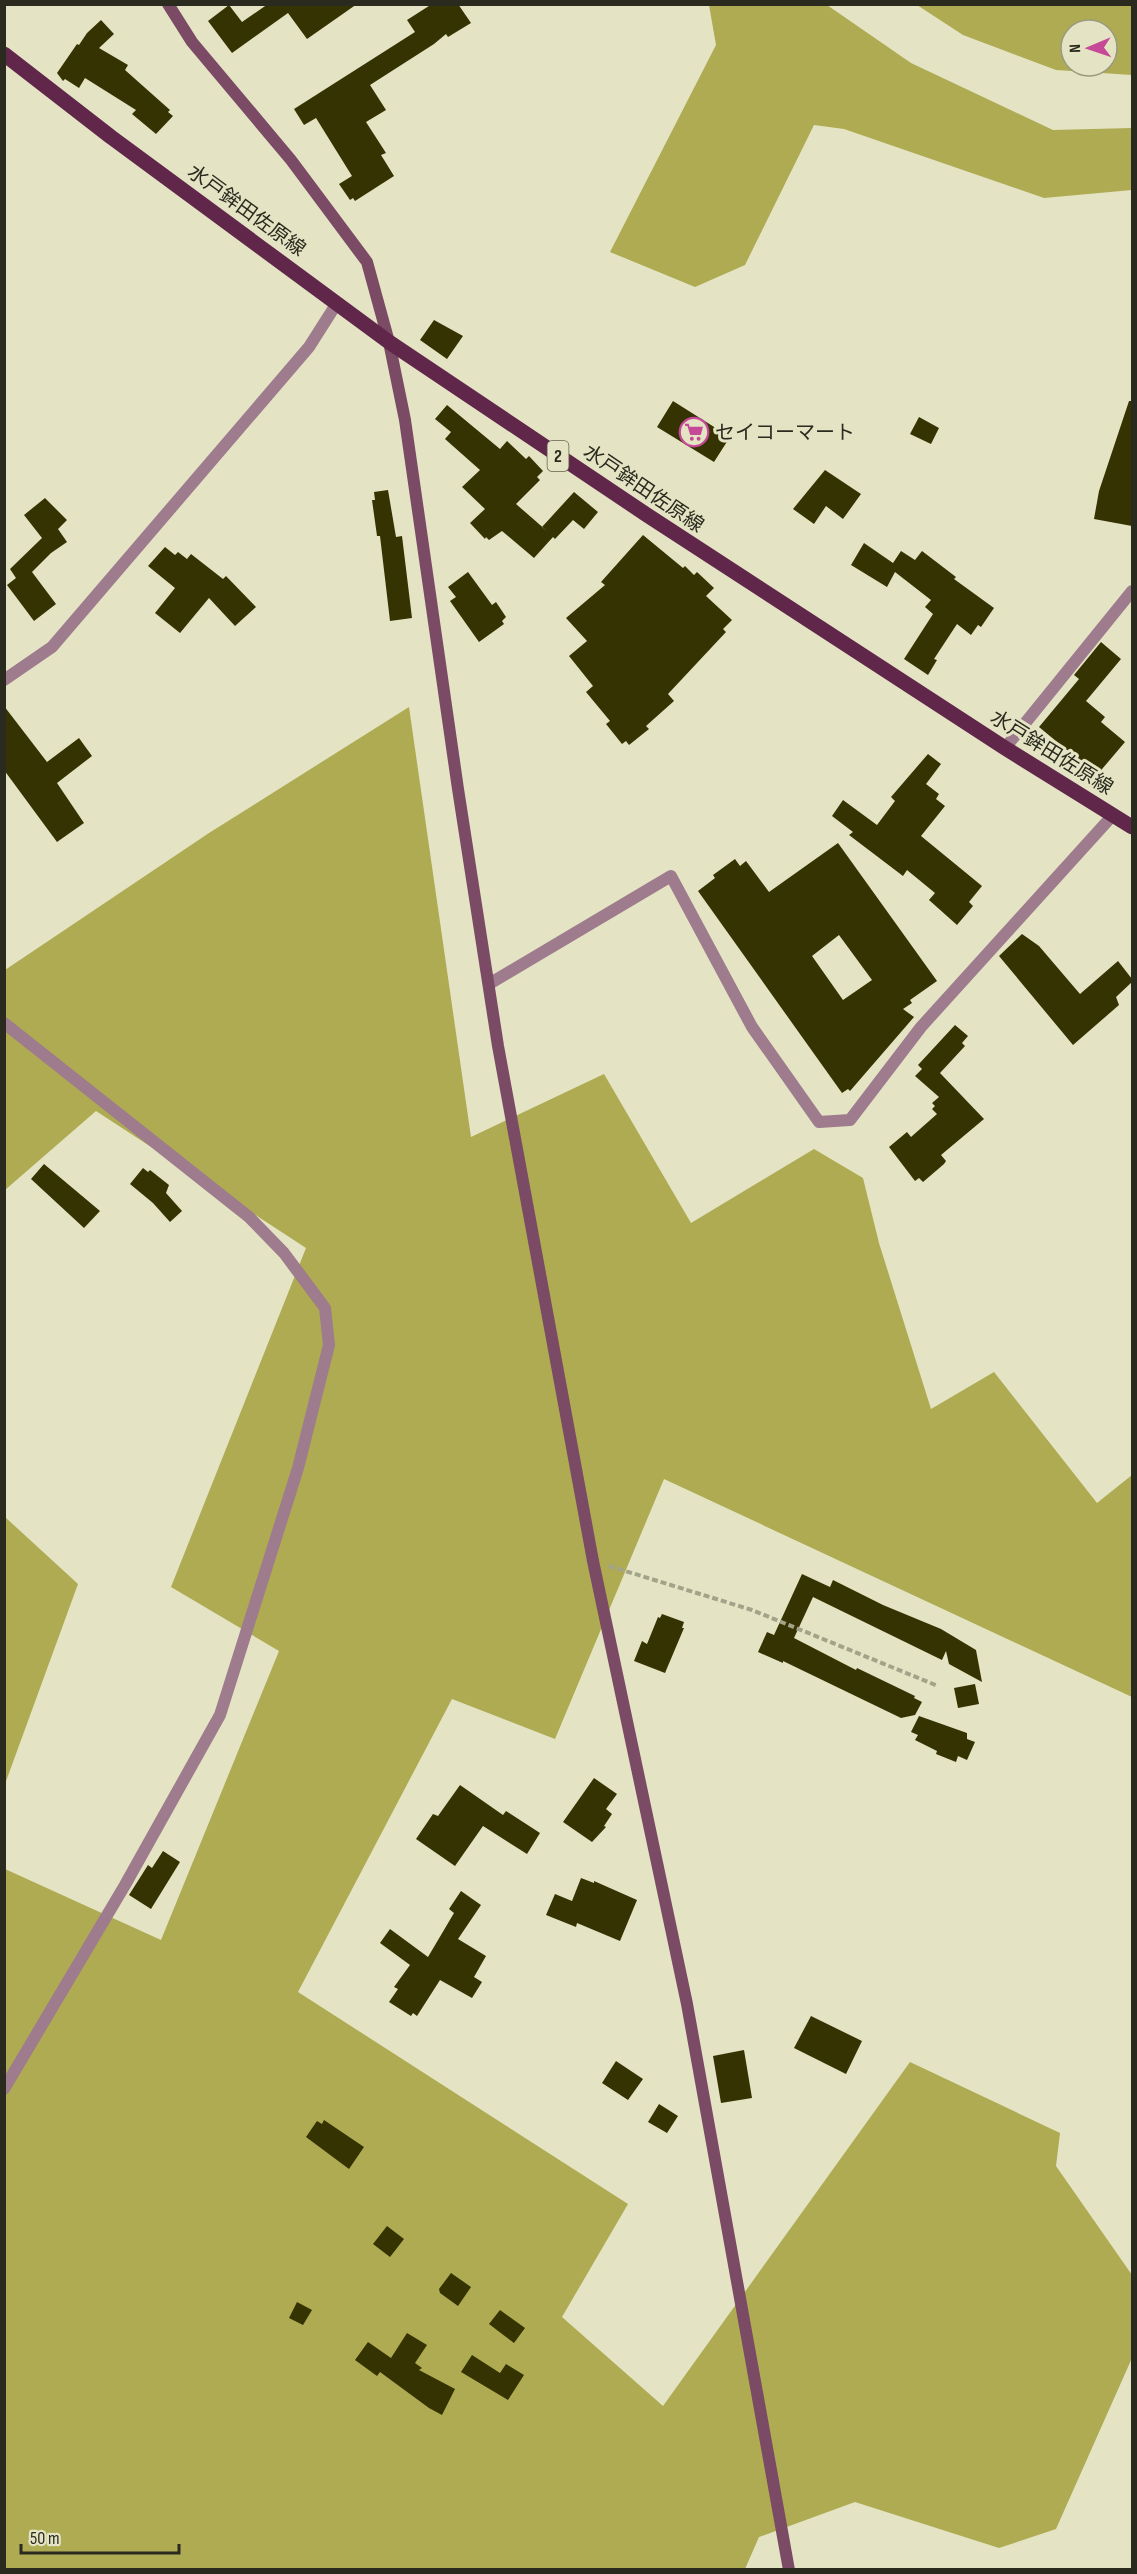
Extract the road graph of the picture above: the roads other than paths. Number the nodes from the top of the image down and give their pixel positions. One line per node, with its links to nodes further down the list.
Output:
1 (168, 4): 4 (street)
2 (4, 54): 3 (main road, 水戸鉾田佐原線 / 2)
3 (338, 303): 4 (main road, 水戸鉾田佐原線 / 2); 6 (street)
4 (389, 342): 7 (main road, 水戸鉾田佐原線 / 2); 10 (street)
5 (1132, 591): 7 (street)
6 (4, 680)
7 (1005, 748): 8 (main road, 水戸鉾田佐原線 / 2)
8 (1113, 815): 9 (main road, 水戸鉾田佐原線 / 2); 10 (street)
9 (1132, 827)
10 (489, 984): 13 (street)
11 (4, 1023): 12 (street)
12 (4, 2089)
13 (789, 2570)

